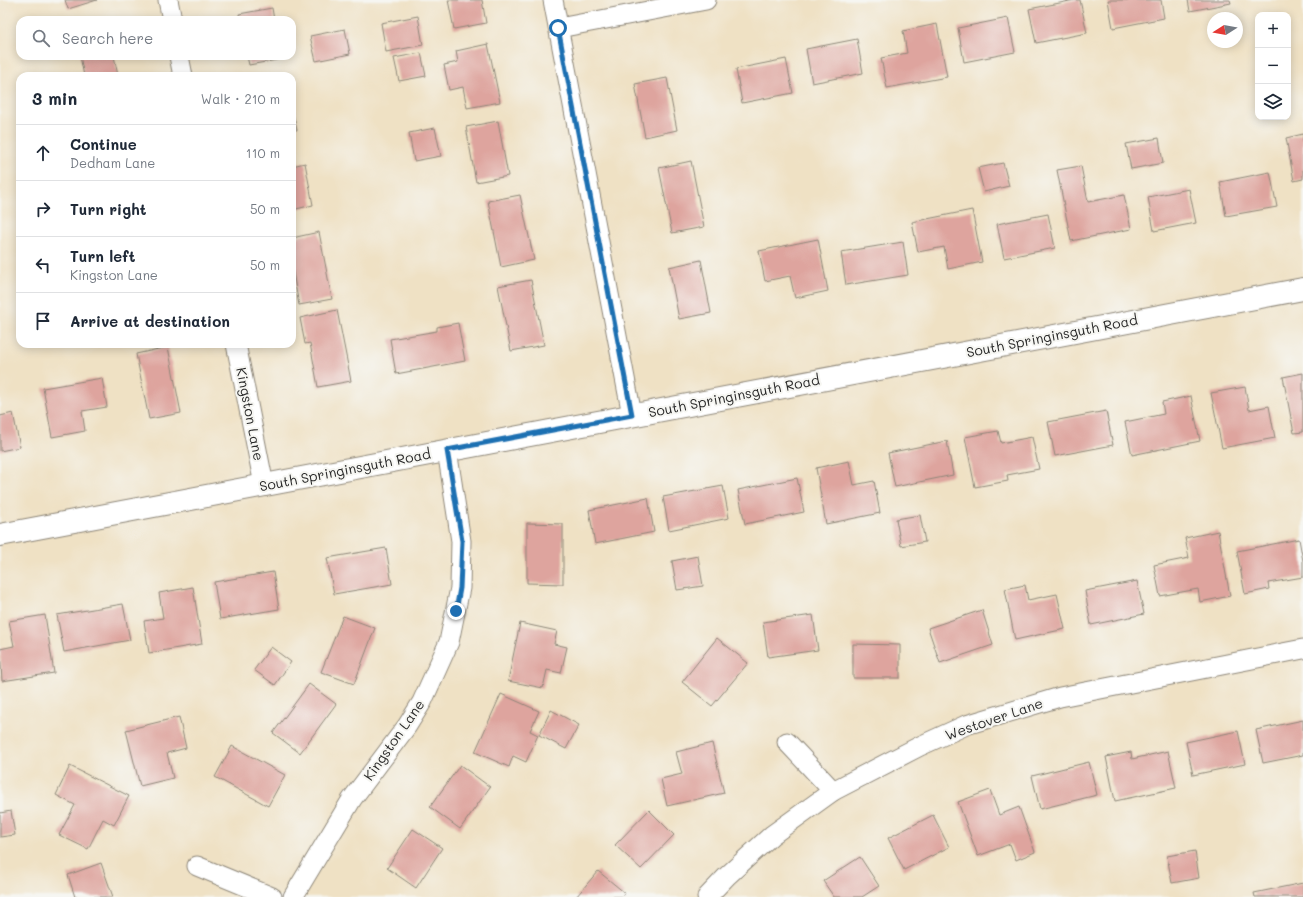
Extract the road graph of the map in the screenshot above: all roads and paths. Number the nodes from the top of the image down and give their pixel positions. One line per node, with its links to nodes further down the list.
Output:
1 (168, 0): 4 (street)
2 (553, 0): 5 (street)
3 (706, 0): 5 (street)
4 (171, 16)
5 (558, 28): 10 (street)
6 (180, 60): 7 (street)
7 (182, 72)
8 (1303, 289): 10 (street, South Springinsguth Road)
9 (237, 348): 12 (street, Kingston Lane)
10 (632, 415): 11 (street, South Springinsguth Road)
11 (447, 450): 12 (street, South Springinsguth Road); 19 (street, Kingston Lane)
12 (264, 485): 13 (street, South Springinsguth Road)
13 (0, 535)
14 (1303, 649): 16 (street, Westover Lane)
15 (787, 742): 16 (street)
16 (833, 791): 20 (street, Westover Lane)
17 (196, 866): 18 (street)
18 (272, 897)
19 (293, 897)
20 (707, 897)

